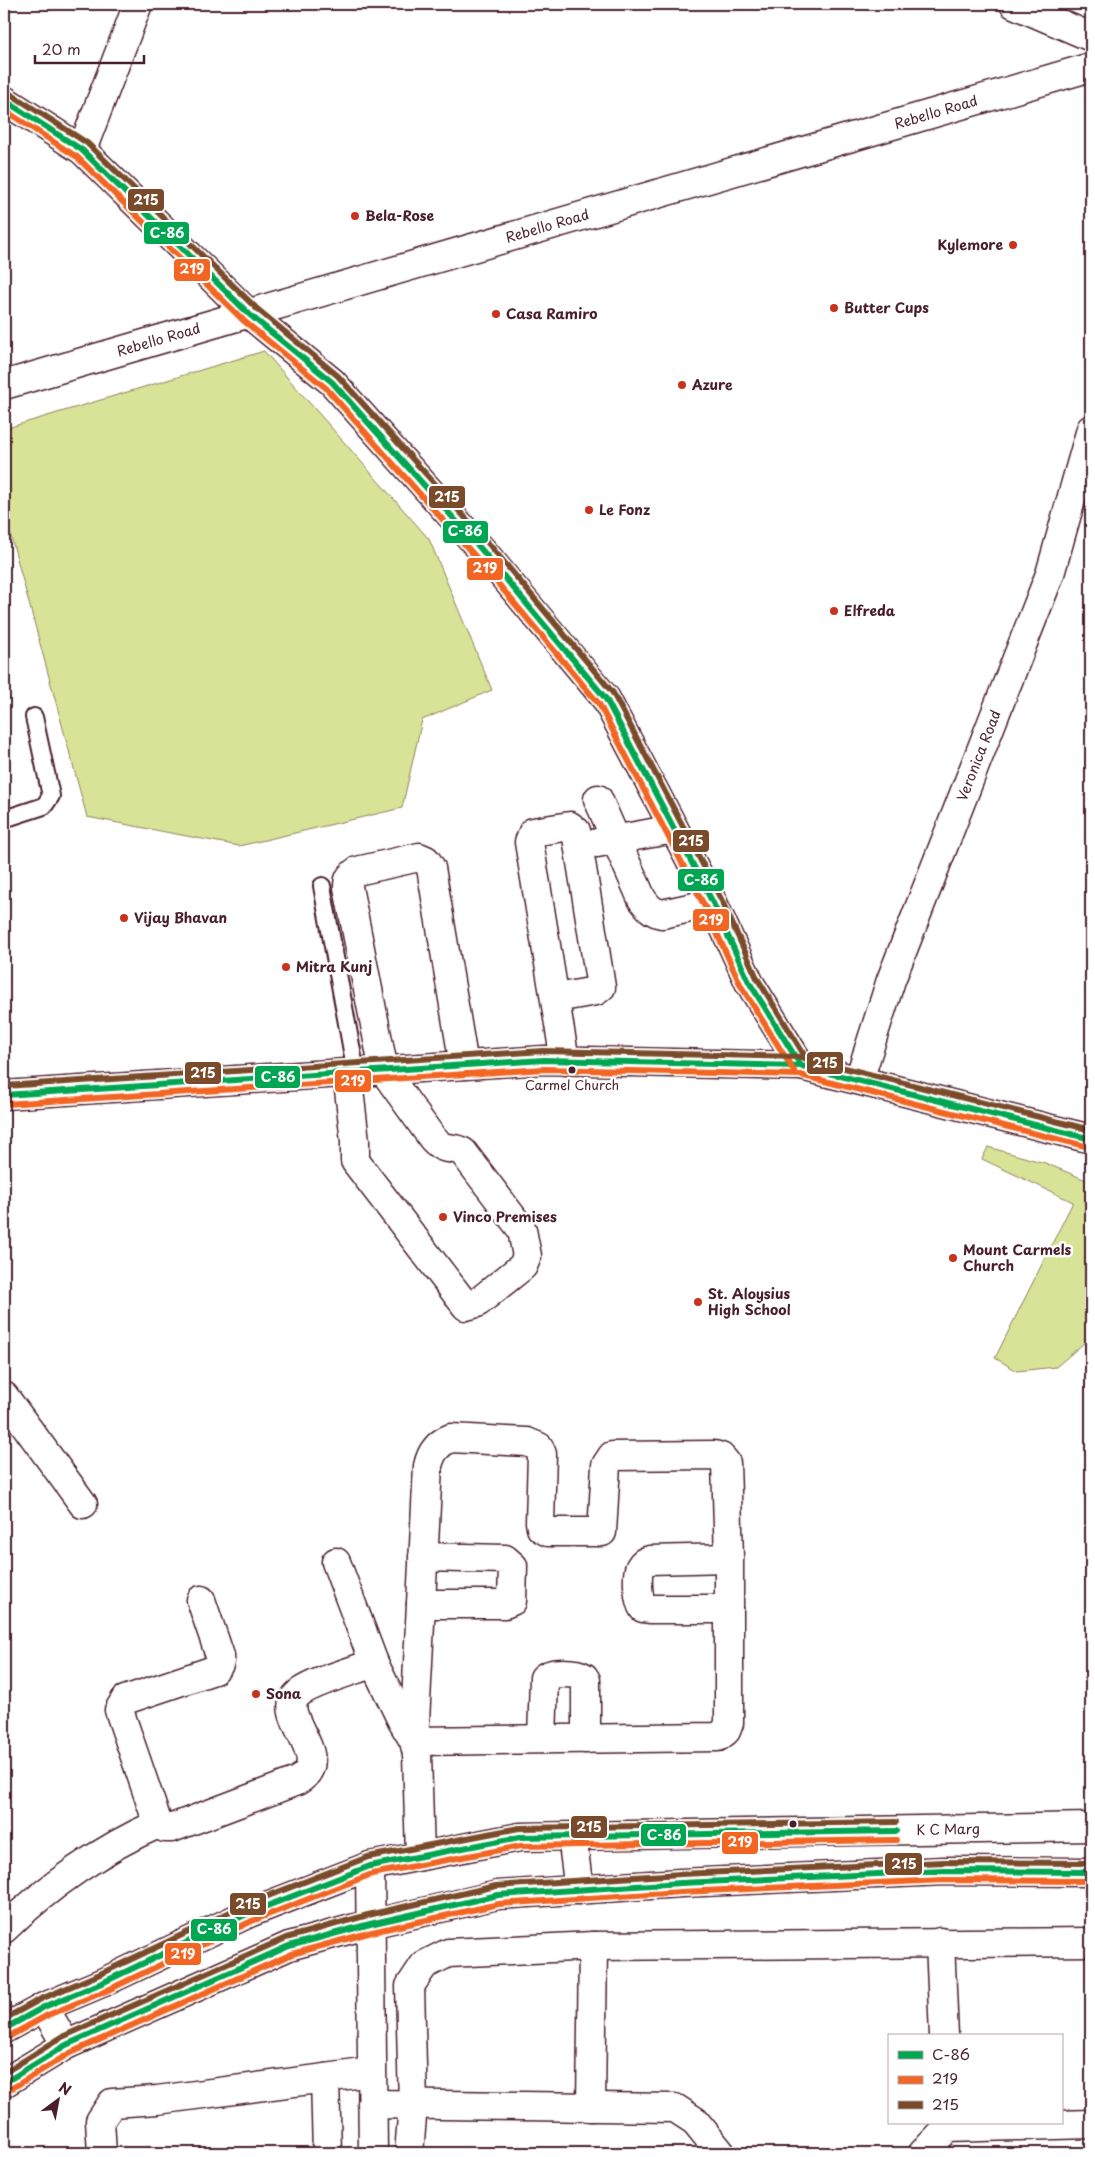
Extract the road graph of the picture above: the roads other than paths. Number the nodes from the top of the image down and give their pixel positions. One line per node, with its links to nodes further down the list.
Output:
1 (138, 4): 6 (street)
2 (1014, 4): 3 (street)
3 (1091, 37)
4 (1091, 67): 7 (street, Rebello Road)
5 (4, 100): 6 (street)
6 (82, 150): 7 (street)
7 (250, 315): 8 (street, Rebello Road); 13 (street)
8 (4, 385)
9 (1091, 429): 24 (street, Veronica Road)
10 (34, 717): 12 (lane)
11 (598, 799): 14 (street)
12 (4, 819)
13 (674, 829): 14 (street); 17 (street)
14 (616, 840): 15 (street); 17 (street)
15 (579, 847): 18 (street); 18 (street)
16 (322, 886): 23 (lane)
17 (713, 903): 21 (street)
18 (556, 998): 19 (street)
19 (565, 1061): 20 (street); 21 (street)
20 (464, 1065): 22 (street); 22 (street)
21 (800, 1066): 24 (street)
22 (384, 1071): 23 (street); 23 (street)
23 (352, 1073): 25 (street)
24 (858, 1080): 26 (street)
25 (4, 1095)
26 (1091, 1138)
27 (4, 1396): 28 (street)
28 (83, 1504)
29 (422, 1557): 30 (street); 33 (street); 33 (street)
30 (729, 1558): 34 (street); 34 (street)
31 (336, 1562): 35 (street)
32 (200, 1600): 39 (street)
33 (420, 1604): 38 (street)
34 (729, 1609): 36 (street)
35 (374, 1663): 38 (street); 39 (street)
36 (586, 1739): 37 (street); 37 (street)
37 (542, 1740): 38 (street)
38 (414, 1741): 42 (street)
39 (158, 1824): 47 (street)
40 (1091, 1827): 41 (street, K C Marg)
41 (572, 1836): 42 (street, K C Marg); 45 (street)
42 (420, 1856): 43 (street, K C Marg)
43 (370, 1866): 46 (street); 51 (street, K C Marg)
44 (1091, 1872): 45 (street)
45 (579, 1890): 46 (street)
46 (370, 1924): 54 (street); 55 (street)
47 (4, 1928)
48 (940, 1942): 49 (street); 50 (street); 53 (street)
49 (1091, 1942)
50 (594, 1946): 59 (street); 60 (street)
51 (44, 2007): 52 (street, K C Marg); 54 (street)
52 (4, 2029)
53 (944, 2034)
54 (66, 2045): 57 (street)
55 (371, 2072): 56 (street); 58 (street)
56 (324, 2078): 63 (street); 64 (street)
57 (4, 2083)
58 (372, 2104): 59 (street); 65 (street)
59 (412, 2105): 60 (street); 66 (street)
60 (591, 2107): 67 (street)
61 (1091, 2124): 62 (street)
62 (947, 2126): 68 (street)
63 (102, 2153)
64 (327, 2153)
65 (373, 2153)
66 (409, 2153)
67 (721, 2153)
68 (924, 2153)

